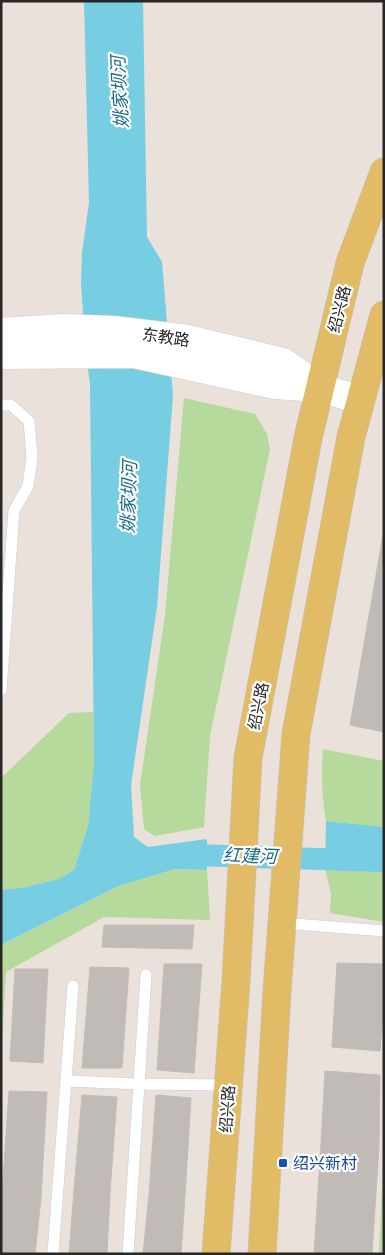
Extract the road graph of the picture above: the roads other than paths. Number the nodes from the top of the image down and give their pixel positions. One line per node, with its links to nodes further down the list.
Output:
1 (384, 172): 4 (main road, 绍兴路)
2 (382, 325): 5 (main road)
3 (6, 343): 4 (street, 东教路)
4 (320, 388): 5 (street, 东教路); 14 (main road, 绍兴路)
5 (361, 400): 8 (main road)
6 (1, 406): 7 (lane)
7 (1, 690)
8 (282, 923): 9 (lane); 18 (main road)
9 (384, 931)
10 (146, 975): 13 (lane)
11 (74, 986): 12 (lane)
12 (66, 1081): 13 (lane); 15 (lane)
13 (139, 1084): 14 (lane); 16 (lane)
14 (229, 1085): 17 (main road, 绍兴路)
15 (53, 1254)
16 (128, 1254)
17 (216, 1254)
18 (262, 1254)

